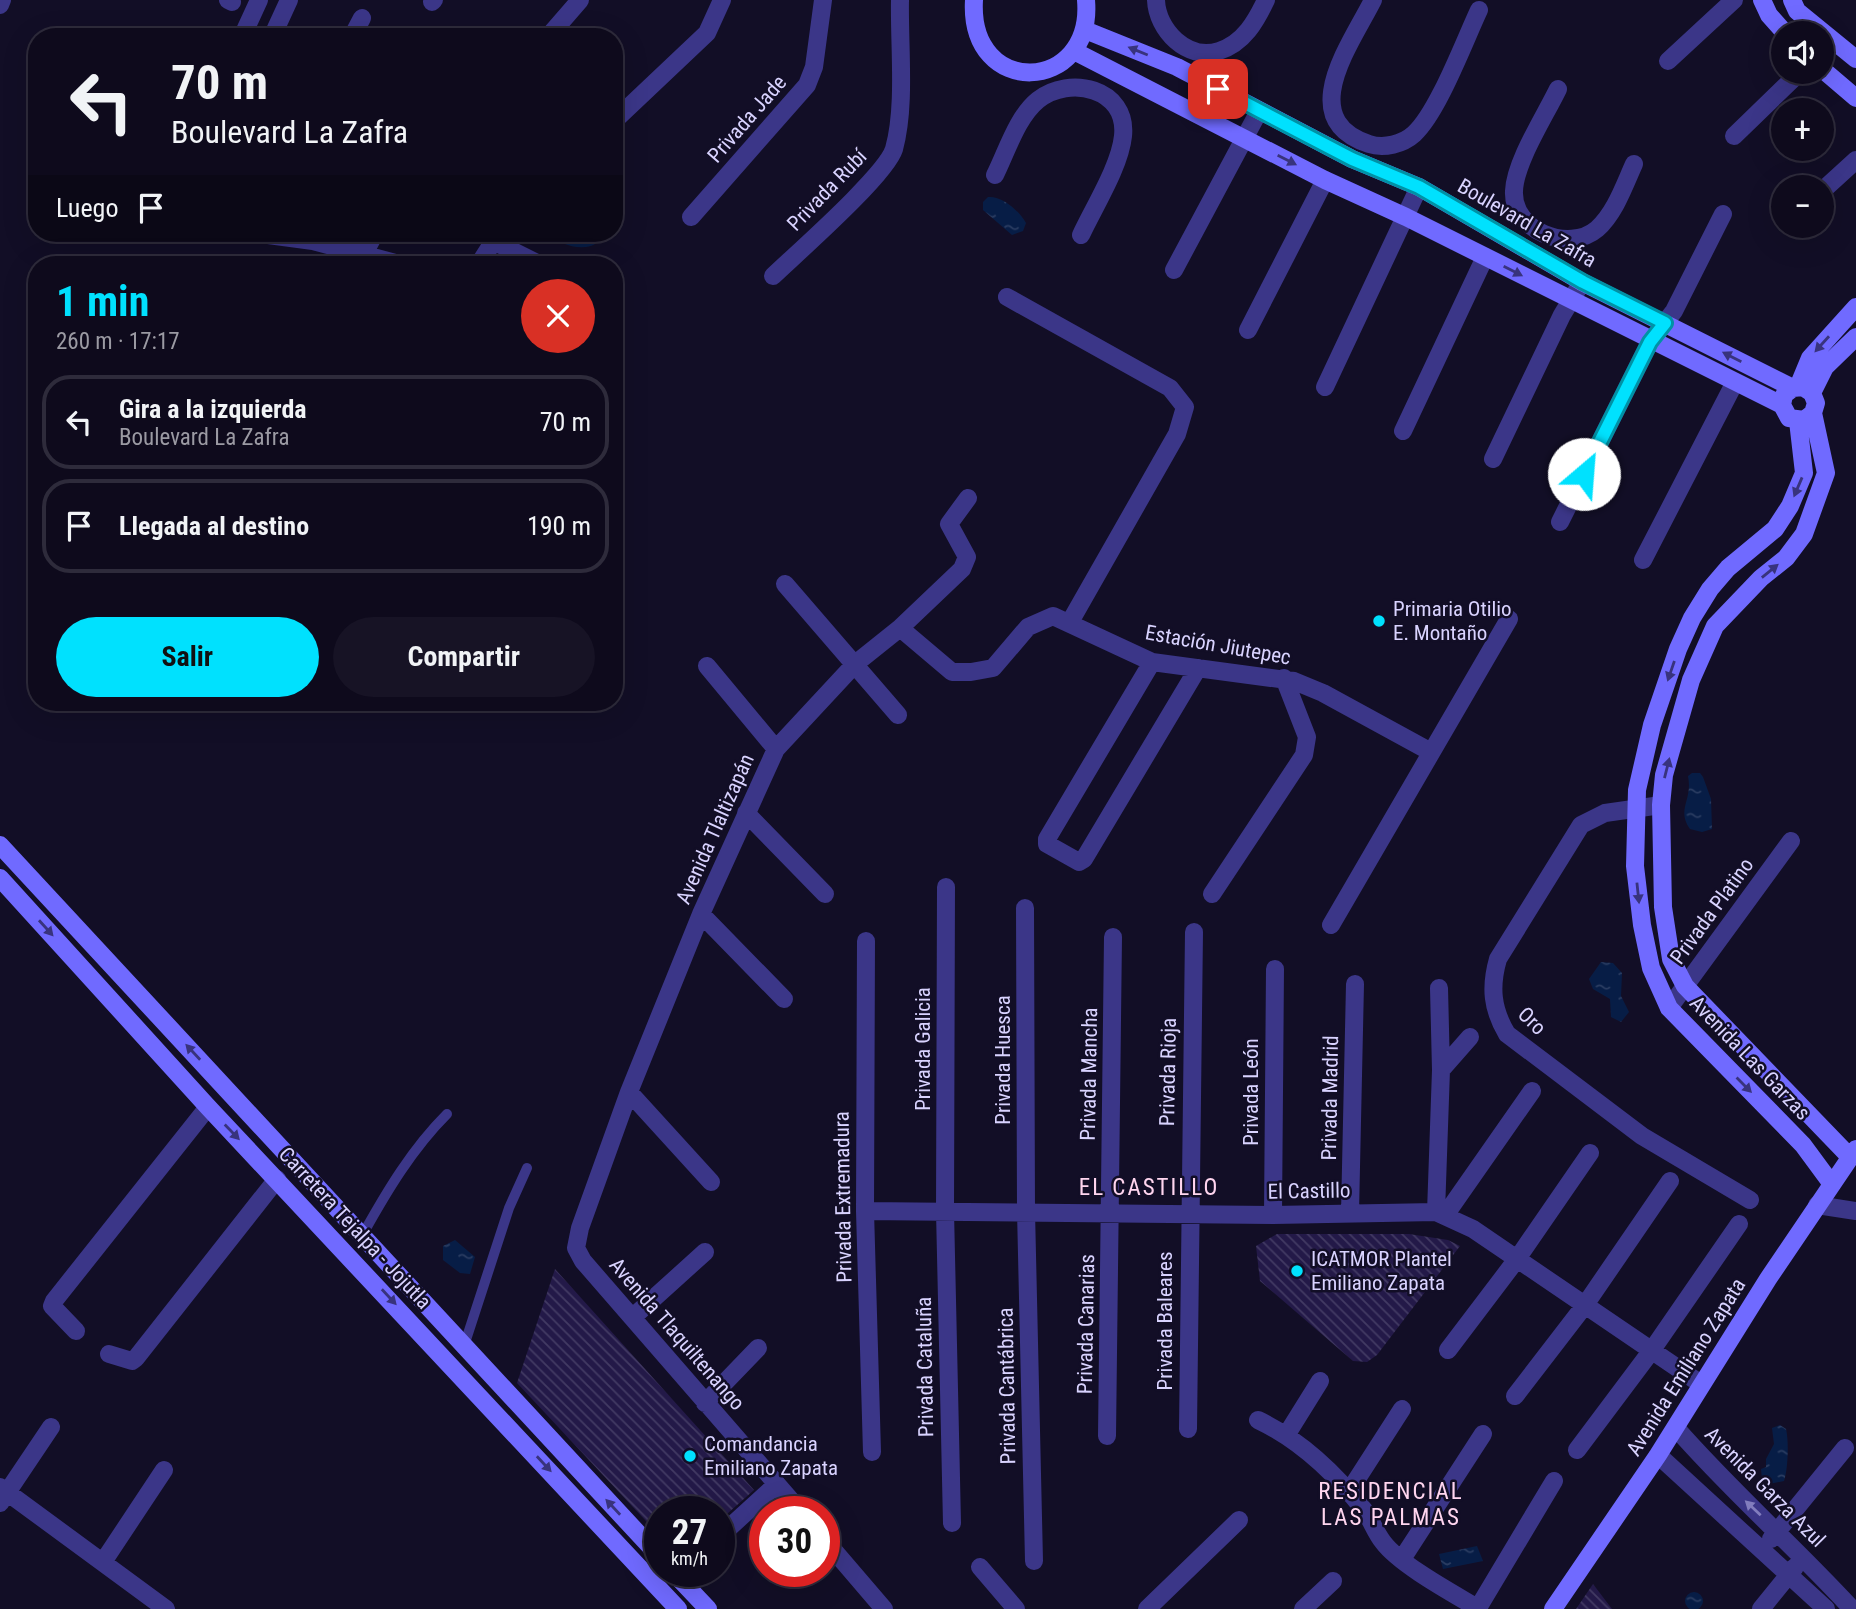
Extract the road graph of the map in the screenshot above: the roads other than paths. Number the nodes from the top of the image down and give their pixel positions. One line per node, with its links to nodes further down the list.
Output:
1 (2, 0): 16 (street)
2 (259, 0): 21 (street)
3 (289, 0): 22 (street)
4 (580, 0): 24 (street)
5 (722, 0): 39 (street)
6 (823, 0): 52 (street, Privada Jade)
7 (900, 0): 64 (street, Privada Rubí)
8 (974, 0): 28 (street)
9 (1086, 0): 25 (street)
10 (1156, 0): 27 (street)
11 (1266, 0): 27 (street)
12 (1373, 0): 42 (street)
13 (1734, 0): 30 (street)
14 (1762, 0): 19 (street)
15 (1791, 0): 20 (street)
16 (0, 5)
17 (1479, 10): 42 (street)
18 (362, 18): 23 (street)
19 (1774, 21)
20 (1808, 21)
21 (246, 28)
22 (276, 28)
23 (357, 28)
24 (556, 28)
25 (1085, 30): 28 (street); 31 (street, Boulevard La Zafra, one-way to 25)
26 (1834, 45): 29 (street)
27 (1185, 46): 31 (street)
28 (1074, 51): 32 (street)
29 (1856, 59)
30 (1668, 61)
31 (1177, 67): 38 (street, Boulevard La Zafra)
32 (1111, 69): 36 (street); 41 (street)
33 (1834, 79): 37 (street)
34 (1788, 84): 40 (street)
35 (1559, 89): 53 (street)
36 (1099, 92): 46 (street); 54 (street)
37 (1856, 98)
38 (1259, 111): 41 (street); 43 (street, Boulevard La Zafra)
39 (623, 112)
40 (1734, 136)
41 (1246, 139): 47 (street, one-way to 47); 63 (street)
42 (1360, 140): 43 (street)
43 (1352, 159): 49 (street, Boulevard La Zafra)
44 (1856, 160): 48 (street)
45 (1634, 164): 53 (street)
46 (995, 174)
47 (1325, 180): 51 (street); 70 (street)
48 (1834, 180)
49 (1419, 187): 51 (street); 58 (street, Boulevard La Zafra)
50 (1723, 214): 69 (street)
51 (1406, 216): 62 (street); 74 (street)
52 (691, 217)
53 (1539, 233): 58 (street)
54 (1081, 235)
55 (317, 242): 59 (street)
56 (370, 242): 59 (street)
57 (505, 242): 61 (street)
58 (1530, 250): 65 (street, Boulevard La Zafra)
59 (364, 254): 60 (street)
60 (371, 256)
61 (527, 256)
62 (1485, 257): 67 (street, one-way to 67); 78 (street)
63 (1174, 270)
64 (773, 276)
65 (1583, 282): 67 (street); 69 (street, Boulevard La Zafra)
66 (1007, 298): 85 (street)
67 (1571, 300): 72 (street); 79 (street)
68 (1856, 307): 75 (street, Avenida Las Garzas, one-way to 75)
69 (1665, 323): 72 (street); 75 (street, Boulevard La Zafra, one-way to 69)
70 (1248, 330)
71 (1856, 337): 75 (street, Avenida Las Garzas)
72 (1650, 342): 73 (street); 81 (street)
73 (1735, 382): 76 (street); 82 (street)
74 (1325, 387)
75 (1801, 389): 76 (street, Avenida Las Garzas); 77 (street, Avenida Las Garzas)
76 (1782, 405): 77 (street)
77 (1805, 417): 95 (street, Avenida Las Garzas, one-way to 77); 96 (street, Avenida Las Garzas, one-way to 96)
78 (1403, 431)
79 (1493, 459)
80 (968, 498): 86 (street, Avenida Tlaltizapán)
81 (1560, 522)
82 (1643, 561)
83 (785, 584): 88 (street)
84 (1509, 619): 94 (street)
85 (1070, 622): 86 (street); 87 (street, Estación Jiutepec)
86 (900, 628): 88 (street, Avenida Tlaltizapán)
87 (1152, 662): 90 (street, Estación Jiutepec); 90 (street)
88 (855, 664): 92 (street); 93 (street, Avenida Tlaltizapán)
89 (707, 666): 93 (street)
90 (1198, 668): 91 (street, Estación Jiutepec)
91 (1284, 678): 94 (street, Estación Jiutepec); 103 (street)
92 (898, 715)
93 (776, 749): 97 (street, Avenida Tlaltizapán)
94 (1431, 752): 106 (street)
95 (1661, 805): 96 (street, Oro); 112 (street, Avenida Las Garzas)
96 (1635, 809): 115 (street, Avenida Las Garzas, one-way to 115); 131 (street, Oro)
97 (746, 813): 102 (street); 105 (street, Avenida Tlaltizapán)
98 (1791, 841): 112 (street, Privada Platino)
99 (0, 845): 143 (street, Carretera Tejalpa - Jojutla, one-way to 99)
100 (0, 878): 120 (street, Carretera Tejalpa - Jojutla, one-way to 120)
101 (946, 887): 133 (street, Privada Galicia)
102 (825, 894)
103 (1212, 894)
104 (1026, 908): 134 (street, Privada Huesca)
105 (701, 915): 114 (street); 119 (street, Avenida Tlaltizapán)
106 (1331, 925)
107 (1194, 932): 138 (street, Privada Rioja)
108 (1113, 937): 137 (street, Privada Mancha)
109 (866, 941): 136 (street, Privada Extremadura)
110 (1275, 969): 141 (street, Privada León)
111 (1355, 984): 139 (street, Privada Madrid)
112 (1685, 986): 115 (street, Privada Platino); 122 (street, Avenida Las Garzas)
113 (1439, 988): 117 (street)
114 (784, 999)
115 (1669, 1008): 123 (street, Avenida Las Garzas, one-way to 123)
116 (1470, 1037): 117 (street)
117 (1441, 1070): 140 (street)
118 (1532, 1091): 140 (street)
119 (629, 1092): 129 (street); 144 (street, Avenida Tlaltizapán)
120 (208, 1107): 127 (street, Carretera Tejalpa - Jojutla, one-way to 127); 149 (street)
121 (447, 1114): 143 (lane)
122 (1820, 1127): 123 (street); 125 (street, Avenida Las Garzas)
123 (1803, 1145): 130 (street, Avenida Las Garzas)
124 (1590, 1153): 146 (street)
125 (1853, 1153): 130 (street, Avenida Emiliano Zapata)
126 (527, 1168): 150 (lane)
127 (277, 1180): 154 (street); 195 (street, Carretera Tejalpa - Jojutla, one-way to 195)
128 (1670, 1181): 147 (street)
129 (711, 1182)
130 (1831, 1183): 132 (street, Avenida Emiliano Zapata)
131 (1750, 1200)
132 (1817, 1206): 135 (street); 156 (street, Avenida Emiliano Zapata)
133 (945, 1211): 134 (street, El Castillo); 136 (street, El Castillo); 181 (street, Privada Cataluña)
134 (1026, 1211): 137 (street, El Castillo); 188 (street, Privada Cantábrica)
135 (1856, 1211)
136 (864, 1212): 169 (street, Privada Extremadura)
137 (1110, 1212): 138 (street, El Castillo); 166 (street, Privada Canarias)
138 (1189, 1213): 141 (street, El Castillo); 163 (street, Privada Baleares)
139 (1350, 1213): 140 (street, El Castillo); 141 (street, El Castillo)
140 (1441, 1213): 146 (street)
141 (1273, 1215)
142 (1739, 1224): 153 (street)
143 (363, 1234): 150 (street, Carretera Tejalpa - Jojutla)
144 (576, 1248): 148 (street, Avenida Tlaquiltenango)
145 (705, 1252): 148 (street)
146 (1517, 1259): 147 (street); 152 (street)
147 (1585, 1305): 153 (street); 157 (street)
148 (633, 1317): 158 (street, Avenida Tlaquiltenango)
149 (76, 1331)
150 (464, 1346): 183 (street, Carretera Tejalpa - Jojutla, one-way to 150)
151 (758, 1348): 158 (street)
152 (1448, 1350)
153 (1652, 1350): 156 (street); 168 (street)
154 (109, 1354)
155 (1320, 1381): 165 (street)
156 (1701, 1384): 162 (street, Avenida Emiliano Zapata)
157 (1515, 1396)
158 (705, 1403): 175 (street, Avenida Tlaquiltenango)
159 (1402, 1409): 176 (street)
160 (1258, 1420): 165 (street)
161 (51, 1427): 177 (street)
162 (1676, 1428): 170 (street, Avenida Garza Azul); 171 (street, Avenida Emiliano Zapata)
163 (1188, 1429)
164 (1483, 1433): 187 (street)
165 (1287, 1434): 176 (street)
166 (1107, 1436)
167 (1845, 1448): 182 (street)
168 (1577, 1450)
169 (872, 1452)
170 (1698, 1453): 173 (street); 182 (street, Avenida Garza Azul, one-way to 170)
171 (1658, 1455): 173 (street); 204 (street, Avenida Emiliano Zapata)
172 (164, 1470): 189 (street)
173 (1681, 1474): 184 (street)
174 (1554, 1481): 203 (street)
175 (777, 1484): 178 (street, Avenida Tlaquiltenango); 180 (street)
176 (1348, 1493): 187 (street)
177 (3, 1494): 189 (street)
178 (787, 1496)
179 (1239, 1520): 196 (street)
180 (735, 1522)
181 (952, 1523)
182 (1778, 1531): 184 (street); 185 (street, Avenida Garza Azul)
183 (644, 1540)
184 (1762, 1550): 191 (street)
185 (1803, 1556): 191 (street); 207 (street, Avenida Garza Azul)
186 (840, 1558): 200 (street)
187 (1402, 1559): 203 (street)
188 (1034, 1561)
189 (103, 1562): 197 (street)
190 (980, 1567): 201 (street)
191 (1789, 1575): 205 (street); 206 (street)
192 (1333, 1581): 202 (street)
193 (666, 1587): 195 (street)
194 (690, 1587): 199 (street)
195 (662, 1591): 198 (street, Carretera Tejalpa - Jojutla)
196 (1156, 1606)
197 (158, 1607)
198 (678, 1609)
199 (708, 1609)
200 (884, 1609)
201 (1016, 1609)
202 (1303, 1609)
203 (1479, 1609)
204 (1553, 1609)
205 (1761, 1609)
206 (1826, 1609)
207 (1852, 1609)

